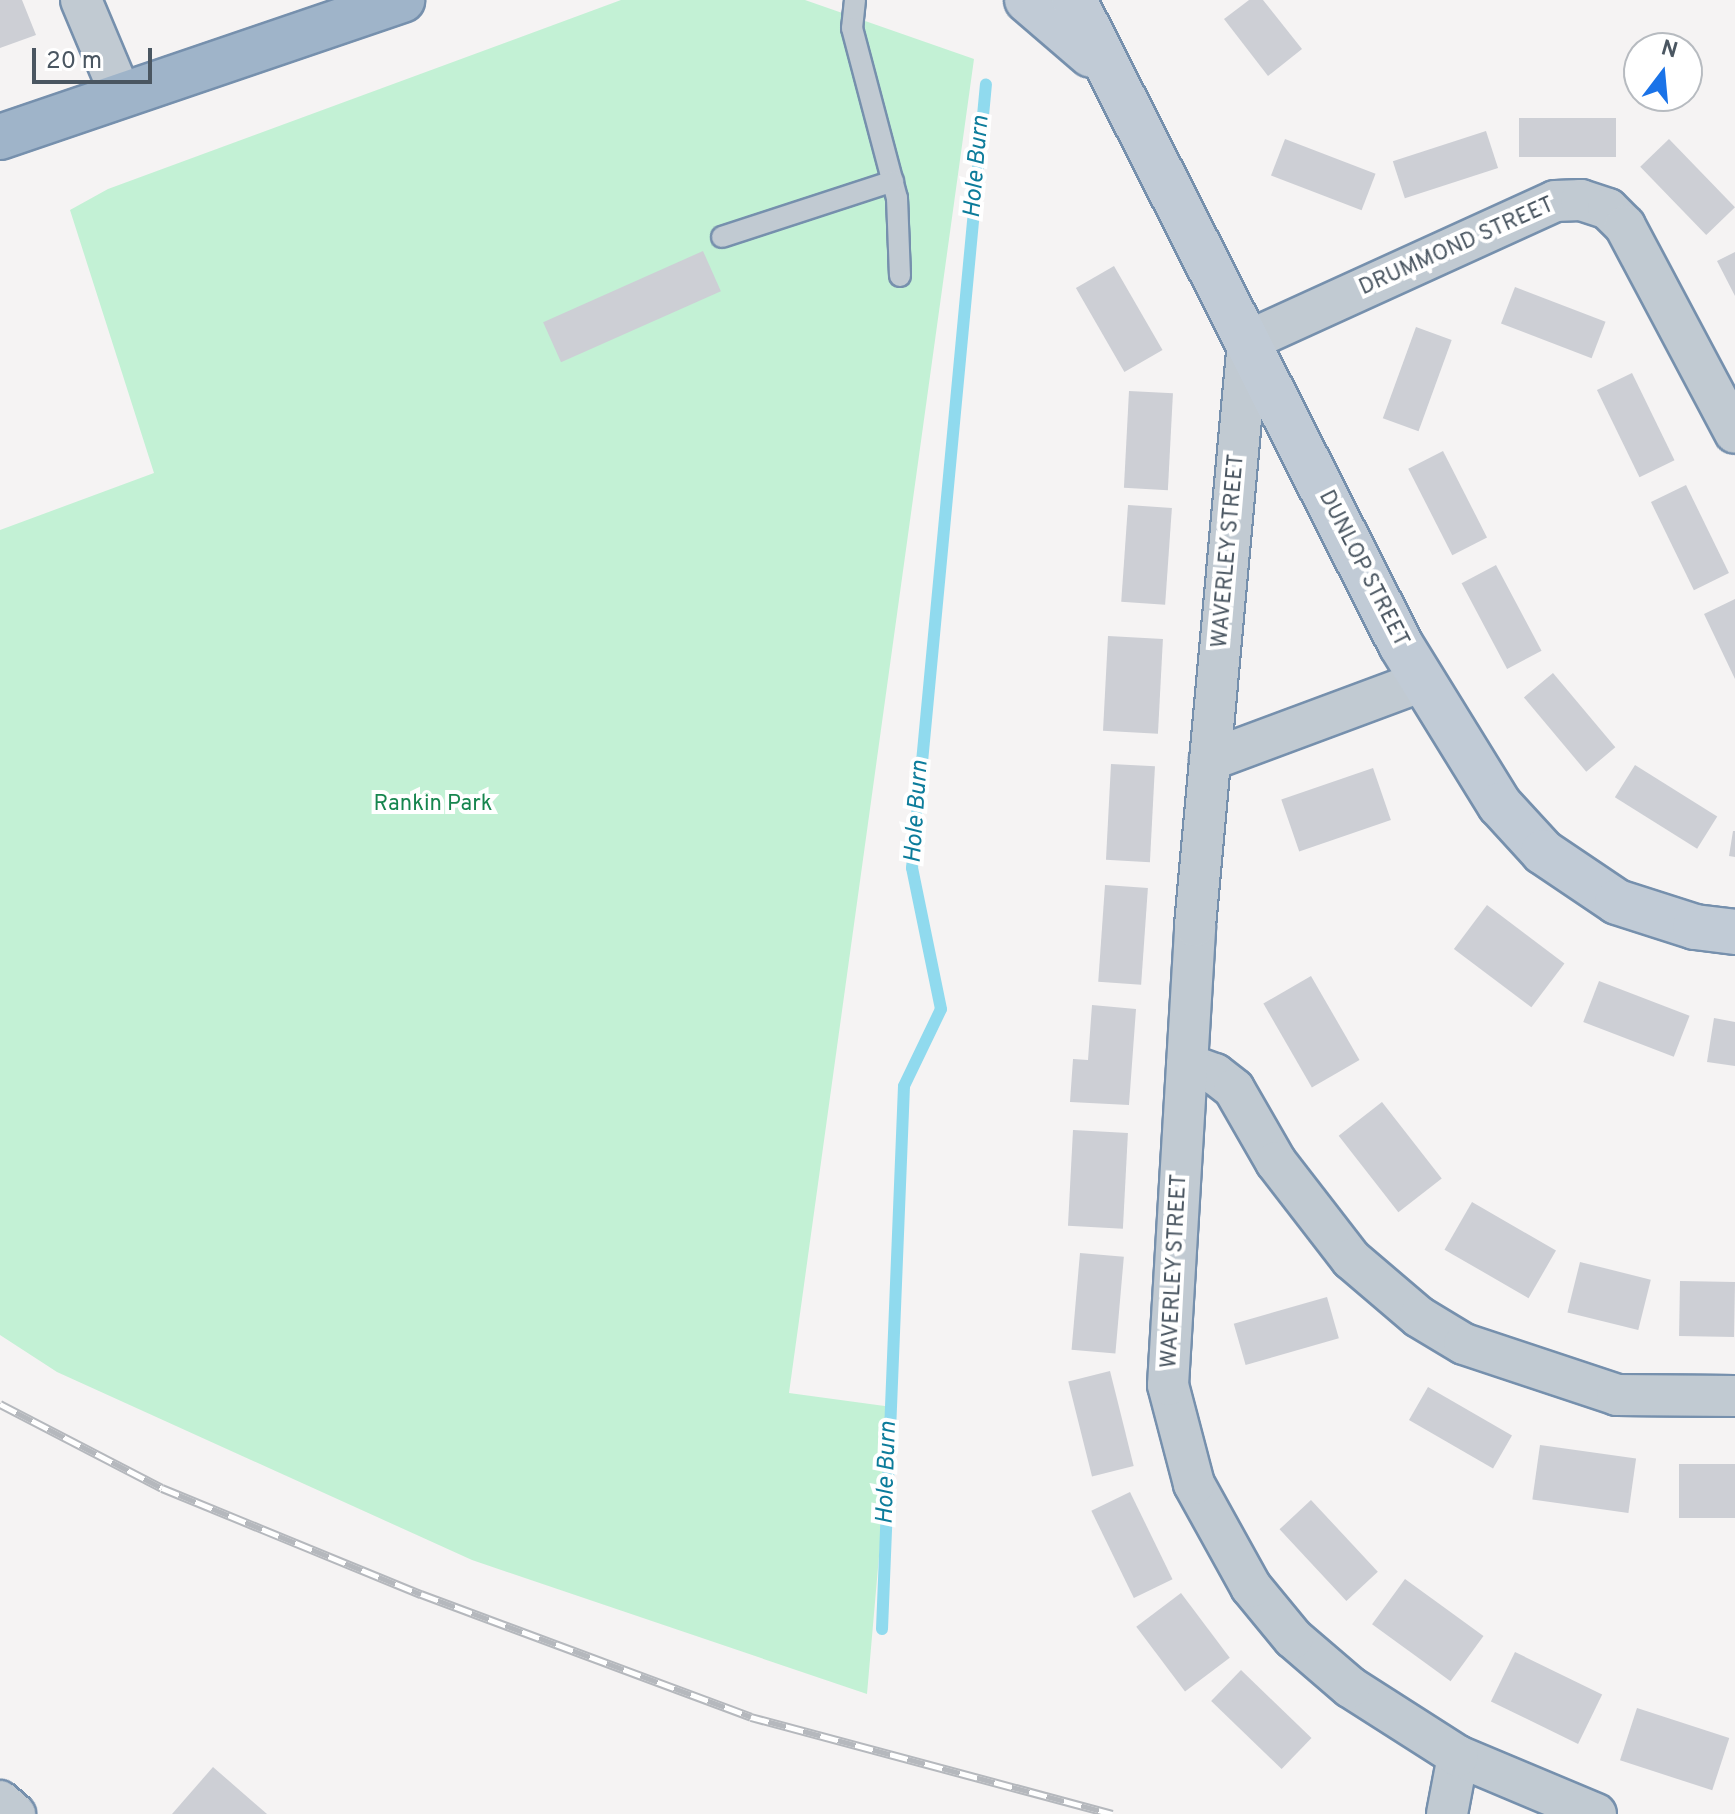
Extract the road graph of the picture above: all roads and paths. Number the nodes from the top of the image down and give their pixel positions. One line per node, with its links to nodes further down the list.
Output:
1 (81, 0): 7 (street)
2 (402, 0): 7 (highway)
3 (855, 0): 9 (lane)
4 (1027, 0): 6 (main road, DUNLOP STREET)
5 (1074, 0): 6 (main road, DUNLOP STREET)
6 (1117, 78): 12 (main road, DUNLOP STREET)
7 (121, 95): 8 (highway)
8 (0, 137)
9 (893, 181): 10 (lane); 11 (lane)
10 (722, 237)
11 (900, 276)
12 (1248, 341): 13 (street, DRUMMOND STREET); 14 (main road, DUNLOP STREET); 15 (street, WAVERLEY STREET)
13 (1735, 433)
14 (1422, 681): 15 (street); 16 (main road, DUNLOP STREET)
15 (1210, 760): 17 (street, WAVERLEY STREET)
16 (1735, 932)
17 (1187, 1064): 18 (street); 19 (street, WAVERLEY STREET)
18 (1735, 1396)
19 (1458, 1756): 22 (street); 23 (street, WAVERLEY STREET)
20 (0, 1801): 21 (street)
21 (15, 1814)
22 (1447, 1814)
23 (1596, 1814)

